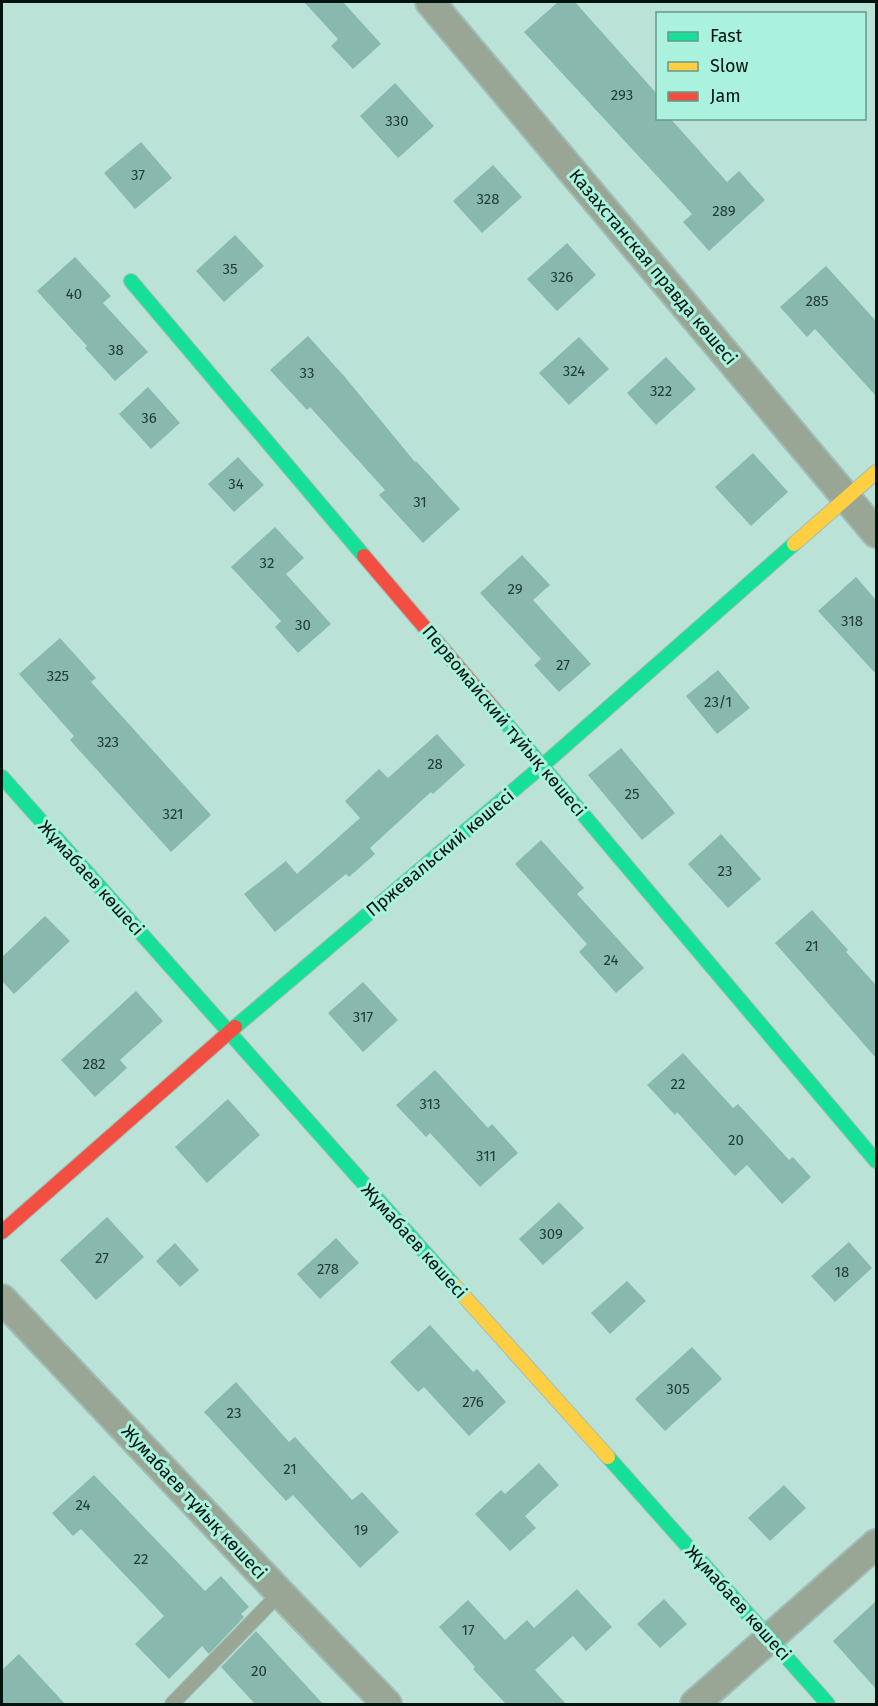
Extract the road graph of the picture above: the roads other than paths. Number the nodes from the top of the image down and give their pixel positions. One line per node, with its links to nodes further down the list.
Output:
1 (430, 2): 4 (street, Казахстанская правда көшесі)
2 (131, 281): 6 (street, Первомайский тұйық көшесі)
3 (876, 472): 4 (street, Пржевальский көшесі)
4 (848, 498): 5 (street, Казахстанская правда көшесі); 6 (street, Пржевальский көшесі)
5 (876, 532)
6 (542, 766): 8 (street, Пржевальский көшесі); 9 (street, Первомайский тұйық көшесі)
7 (2, 777): 8 (street, Жұмабаев көшесі)
8 (228, 1033): 10 (street, Пржевальский көшесі); 14 (street, Жұмабаев көшесі)
9 (876, 1161)
10 (2, 1232)
11 (2, 1299): 13 (street, Жумабаев тұйық көшесі)
12 (876, 1544): 14 (street)
13 (280, 1593): 15 (lane); 16 (street, Жумабаев тұйық көшесі)
14 (770, 1639): 17 (street); 18 (street, Жұмабаев көшесі)
15 (172, 1704)
16 (387, 1704)
17 (695, 1704)
18 (828, 1704)

